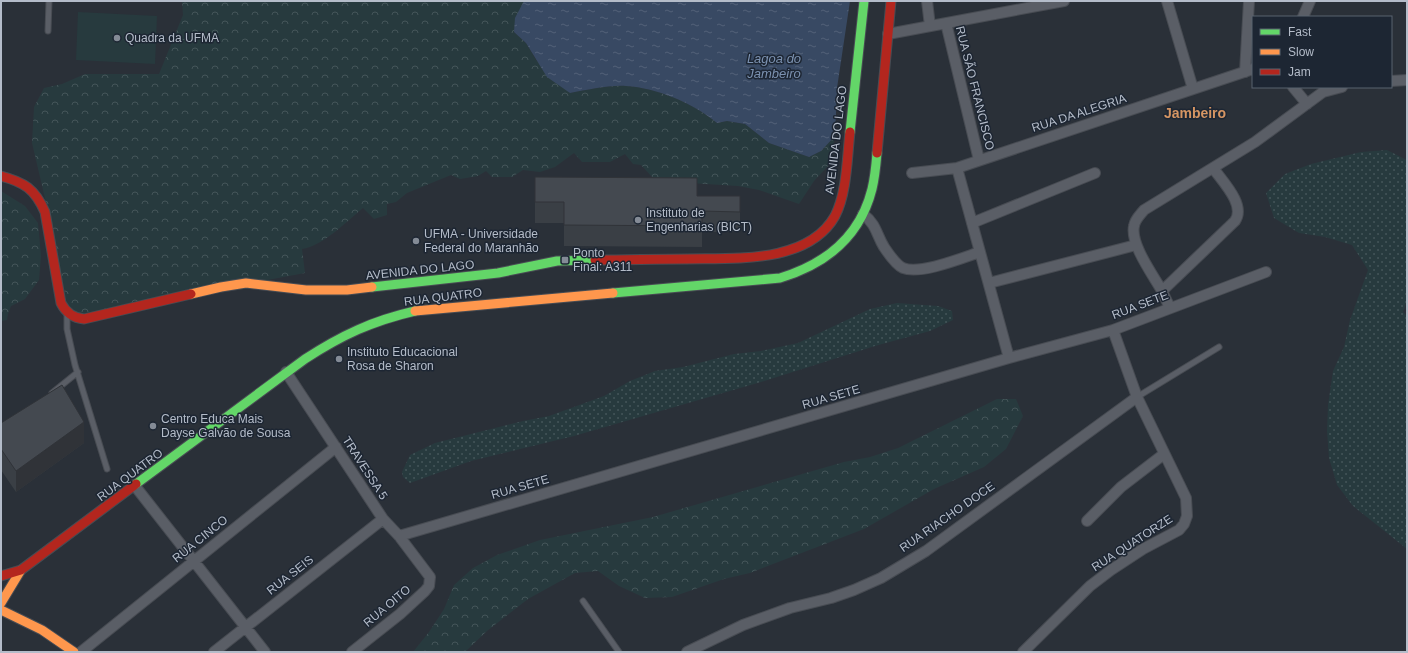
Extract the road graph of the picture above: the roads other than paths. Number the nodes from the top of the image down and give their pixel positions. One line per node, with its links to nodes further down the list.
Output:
1 (49, 1): 12 (lane)
2 (864, 1): 35 (main road, AVENIDA DO LAGO)
3 (891, 1): 13 (main road, RUA QUATRO)
4 (927, 1): 11 (street)
5 (1064, 1): 10 (street)
6 (1167, 1): 19 (street)
7 (1249, 1): 14 (street)
8 (1310, 1): 9 (street)
9 (1303, 16)
10 (946, 23): 11 (street); 21 (street, RUA SÃO FRANCISCO)
11 (930, 26): 13 (street)
12 (48, 30)
13 (888, 34): 27 (main road, RUA QUATRO)
14 (1249, 70): 19 (street, RUA DA ALEGRIA)
15 (1407, 80): 16 (street)
16 (1392, 81)
17 (1294, 88): 20 (street)
18 (1338, 88): 20 (street)
19 (1192, 89): 21 (street, RUA DA ALEGRIA)
20 (1307, 104): 23 (street)
21 (979, 160): 22 (street, RUA DA ALEGRIA)
22 (957, 168): 24 (street, RUA DA ALEGRIA); 28 (street)
23 (1213, 168): 29 (street); 33 (street)
24 (912, 173)
25 (1095, 174): 28 (street)
26 (1, 176): 35 (main road)
27 (863, 214): 30 (street); 40 (main road, RUA QUATRO)
28 (972, 223): 30 (street)
29 (1136, 245): 32 (street); 33 (street)
30 (980, 252): 32 (street)
31 (1266, 272): 34 (street, RUA SETE)
32 (989, 283): 38 (street)
33 (1162, 291): 34 (street)
34 (1170, 308): 36 (street, RUA SETE)
35 (67, 313): 39 (lane)
36 (1113, 330): 38 (street, RUA SETE); 42 (street)
37 (1219, 347): 42 (lane)
38 (1009, 358): 49 (street, RUA SETE)
39 (78, 372): 41 (lane); 45 (lane)
40 (286, 372): 43 (street, TRAVESSA 5); 46 (main road, RUA QUATRO)
41 (48, 396)
42 (1138, 397): 44 (street); 64 (street, RUA RIACHO DOCE)
43 (336, 447): 47 (street, TRAVESSA 5); 50 (street, RUA CINCO)
44 (1164, 454): 48 (street); 65 (street, RUA QUATORZE)
45 (107, 469)
46 (135, 486): 50 (street); 51 (main road, RUA QUATRO)
47 (383, 519): 49 (street, TRAVESSA 5); 57 (street, RUA SEIS)
48 (1087, 521)
49 (399, 536): 52 (street, TRAVESSA 5)
50 (194, 561): 57 (street); 59 (street, RUA CINCO)
51 (21, 570): 53 (main road, RUA QUATRO); 55 (main road, RUA QUATRO)
52 (428, 575): 62 (street, RUA OITO)
53 (1, 576)
54 (583, 601): 63 (lane)
55 (1, 603)
56 (1, 610): 58 (main road)
57 (246, 628): 60 (street, RUA SEIS); 61 (street)
58 (74, 652)
59 (81, 652)
60 (214, 652)
61 (264, 652)
62 (352, 652)
63 (619, 652)
64 (687, 652)
65 (1023, 652)

